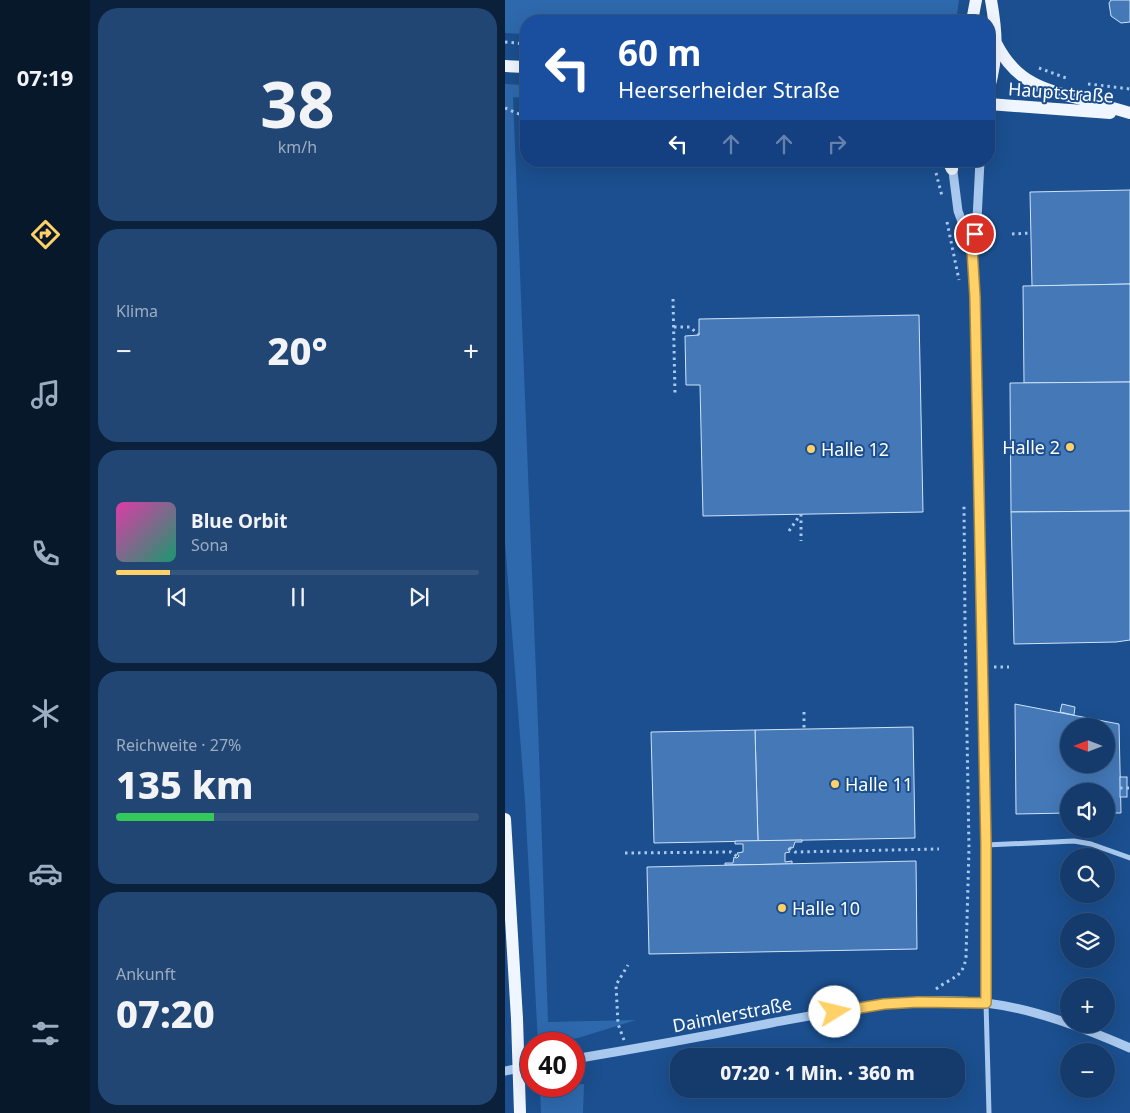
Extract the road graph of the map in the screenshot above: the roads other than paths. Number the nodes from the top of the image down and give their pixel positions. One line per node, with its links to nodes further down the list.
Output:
1 (976, 0): 3 (main road)
2 (991, 0): 4 (main road)
3 (973, 15)
4 (993, 15)
5 (995, 30): 6 (main road)
6 (997, 45): 7 (main road); 11 (main road)
7 (995, 59)
8 (505, 66): 9 (main road)
9 (520, 67)
10 (995, 104): 11 (main road, Hauptstraße)
11 (1130, 114)
12 (951, 167): 14 (street)
13 (980, 167): 14 (street)
14 (972, 249): 16 (street)
15 (505, 819): 23 (main road, bridge)
16 (986, 845): 17 (street); 18 (street)
17 (1130, 858)
18 (986, 1003): 19 (street, Daimlerstraße); 20 (street, Daimlerstraße); 24 (street)
19 (1130, 1048)
20 (585, 1057)
21 (520, 1068): 22 (street)
22 (505, 1071)
23 (520, 1113)
24 (989, 1113)

